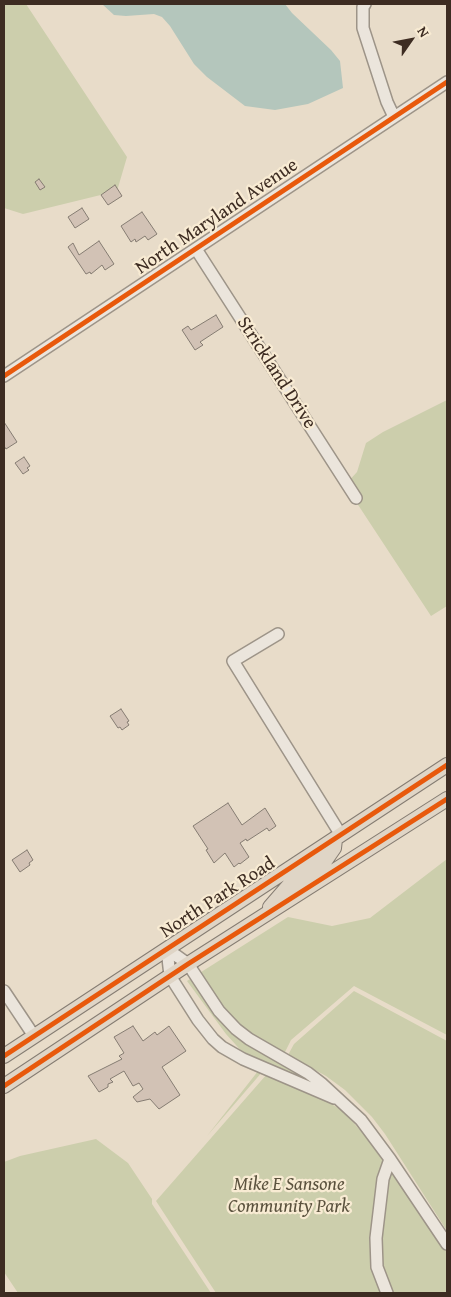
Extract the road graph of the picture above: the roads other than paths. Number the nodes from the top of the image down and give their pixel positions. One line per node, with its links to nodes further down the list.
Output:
1 (363, 6): 3 (street)
2 (447, 82): 3 (street, North Maryland Avenue)
3 (394, 117): 4 (street, North Maryland Avenue)
4 (196, 249): 5 (street, North Maryland Avenue); 6 (street, Strickland Drive)
5 (4, 376)
6 (356, 498)
7 (278, 634): 10 (street)
8 (447, 765): 10 (main road, North Park Road)
9 (447, 799): 11 (main road, North Park Road)
10 (338, 837): 11 (main road); 12 (main road, North Park Road)
11 (260, 919): 13 (main road, North Park Road)
12 (167, 949): 13 (street); 14 (street); 18 (main road, North Park Road)
13 (188, 964): 14 (main road, North Park Road); 16 (street)
14 (170, 976): 17 (street); 22 (main road, North Park Road)
15 (4, 991): 18 (street)
16 (218, 1011): 17 (street); 19 (street)
17 (201, 1024): 21 (street)
18 (34, 1036): 20 (main road, North Park Road)
19 (252, 1041): 21 (street); 23 (street)
20 (4, 1056)
21 (245, 1060): 23 (street)
22 (4, 1086)
23 (340, 1101): 24 (street)
24 (390, 1159): 25 (street); 26 (street)
25 (447, 1244)
26 (387, 1293)

